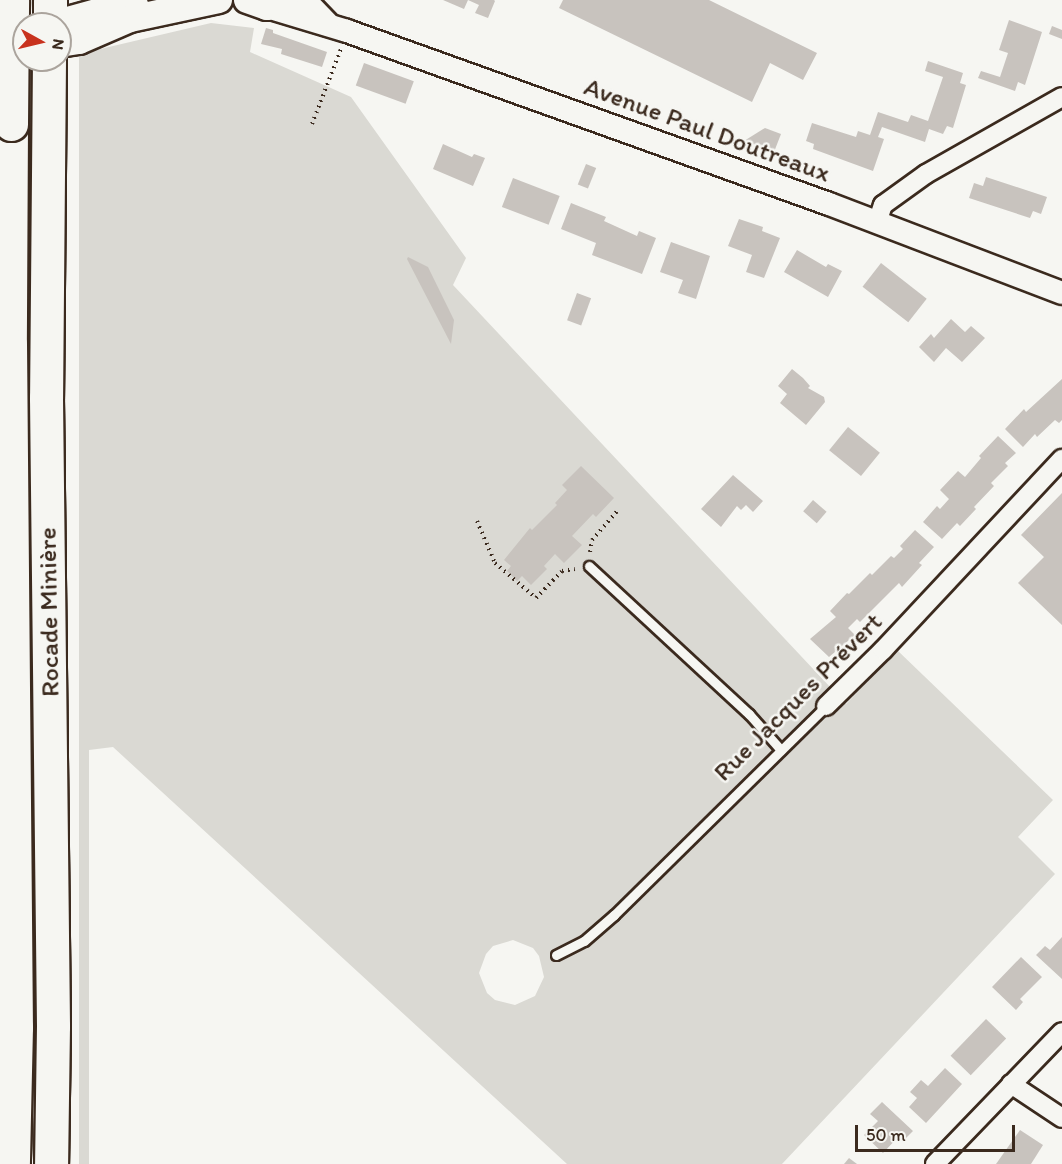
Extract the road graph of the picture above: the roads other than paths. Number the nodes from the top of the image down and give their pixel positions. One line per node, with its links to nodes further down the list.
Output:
1 (12, 0): 21 (highway, Rocade Minière, bridge)
2 (166, 0): 6 (main road)
3 (219, 0): 8 (main road)
4 (305, 0): 7 (street, Avenue Paul Doutreaux)
5 (266, 2): 7 (street, Avenue Paul Doutreaux)
6 (72, 19)
7 (330, 26): 11 (street, Avenue Paul Doutreaux)
8 (72, 42)
9 (49, 72): 22 (highway, Rocade Minière)
10 (1062, 97): 11 (street)
11 (877, 223): 12 (street, Avenue Paul Doutreaux)
12 (1062, 293)
13 (1062, 459): 15 (street, Rue Jacques Prévert)
14 (589, 566): 16 (lane)
15 (826, 706): 16 (lane, Rue Jacques Prévert)
16 (782, 750): 17 (lane, Rue Jacques Prévert)
17 (556, 955)
18 (1062, 1032): 19 (street)
19 (1011, 1084): 20 (street); 23 (street)
20 (1062, 1118)
21 (13, 1164)
22 (51, 1164)
23 (935, 1164)

